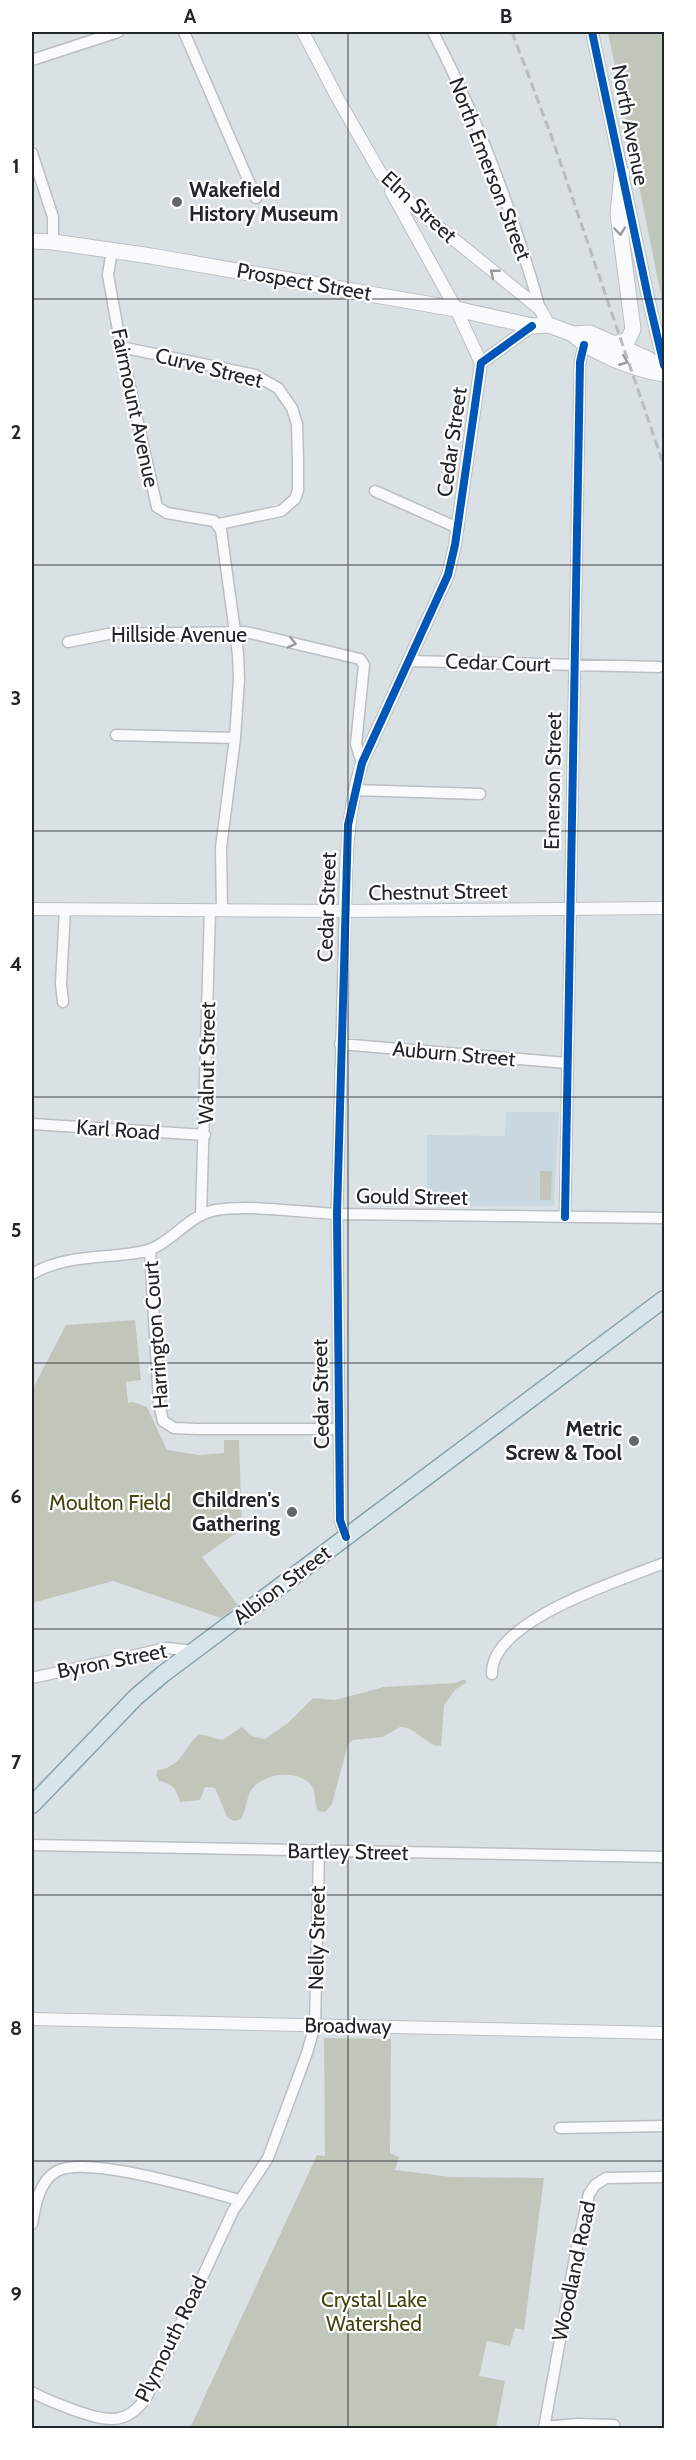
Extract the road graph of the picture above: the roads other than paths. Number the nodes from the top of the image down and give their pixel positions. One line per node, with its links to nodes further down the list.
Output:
1 (118, 32): 6 (street)
2 (184, 32): 10 (street)
3 (303, 32): 9 (street, Elm Street)
4 (433, 32): 15 (street, North Emerson Street)
5 (592, 32): 8 (street, North Avenue)
6 (32, 60)
7 (32, 153): 12 (street)
8 (622, 173): 19 (main road, one-way to 19); 22 (street, North Avenue)
9 (381, 174): 14 (street); 15 (street, Elm Street, one-way to 9)
10 (256, 198)
11 (32, 241): 12 (main road, Prospect Street)
12 (53, 242): 13 (main road, Prospect Street)
13 (112, 250): 14 (main road, Prospect Street); 20 (street, Fairmount Avenue)
14 (456, 309): 17 (main road, Prospect Street); 21 (street)
15 (540, 309): 16 (street, Elm Street)
16 (549, 325): 17 (main road, Prospect Street); 18 (main road, Prospect Street)
17 (532, 326): 21 (street, Cedar Street)
18 (579, 340): 19 (main road, Prospect Street); 23 (main road, Prospect Street, one-way to 23); 30 (street, Emerson Street)
19 (615, 344): 23 (main road, Prospect Street)
20 (121, 347): 25 (street, Fairmount Avenue); 25 (street, Curve Street)
21 (481, 363): 26 (street, Cedar Street)
22 (664, 365)
23 (664, 373)
24 (375, 491): 26 (street)
25 (219, 524): 27 (street)
26 (458, 528): 29 (street, Cedar Street)
27 (234, 632): 28 (street, Hillside Avenue); 33 (street); 34 (street, Hillside Avenue, one-way to 34)
28 (68, 642)
29 (410, 661): 30 (street, Cedar Court); 34 (street, Cedar Street)
30 (573, 665): 31 (street, Cedar Court); 40 (street, Emerson Street)
31 (659, 667)
32 (116, 735): 33 (street)
33 (235, 738): 41 (street)
34 (362, 763): 35 (street, Cedar Street)
35 (354, 790): 36 (street); 42 (street, Cedar Street)
36 (480, 794)
37 (664, 908): 40 (street, Chestnut Street)
38 (32, 909): 39 (street, Chestnut Street)
39 (64, 909): 41 (street, Chestnut Street); 43 (street)
40 (570, 909): 42 (street, Chestnut Street); 45 (street, Emerson Street)
41 (216, 910): 42 (street, Chestnut Street); 47 (street, Walnut Street)
42 (345, 911): 44 (street, Cedar Street)
43 (63, 1002)
44 (340, 1044): 45 (street, Auburn Street); 48 (street, Cedar Street)
45 (567, 1063): 50 (street, Emerson Street)
46 (32, 1124): 47 (street, Karl Road)
47 (205, 1135): 49 (street, Walnut Street)
48 (337, 1214): 49 (street, Gould Street); 50 (street, Gould Street); 57 (street, Cedar Street)
49 (201, 1215): 52 (street, Gould Street)
50 (565, 1217): 51 (street, Gould Street)
51 (664, 1218)
52 (150, 1250): 54 (street, Gould Street); 57 (street, Harrington Court)
53 (32, 1262): 54 (street)
54 (50, 1265): 55 (street, Gould Street)
55 (32, 1275)
56 (663, 1303): 58 (main road, Albion Street)
57 (339, 1429): 58 (street, Cedar Street)
58 (346, 1537): 60 (main road, Albion Street)
59 (664, 1563): 61 (street)
60 (194, 1651): 62 (street, Byron Street); 63 (main road, Albion Street)
61 (492, 1674)
62 (32, 1678)
63 (32, 1805)
64 (32, 1845): 65 (street, Bartley Street)
65 (319, 1851): 66 (street, Bartley Street); 68 (street, Nelly Street)
66 (664, 1857)
67 (32, 2019): 68 (street, Broadway)
68 (315, 2025): 69 (street, Broadway); 73 (street, Plymouth Road)
69 (664, 2032)
70 (664, 2126): 71 (street)
71 (560, 2128)
72 (664, 2177): 77 (street, Woodland Road)
73 (239, 2200): 74 (street); 75 (street, Plymouth Road)
74 (32, 2224)
75 (32, 2392)
76 (614, 2426): 77 (street)
77 (544, 2428)

